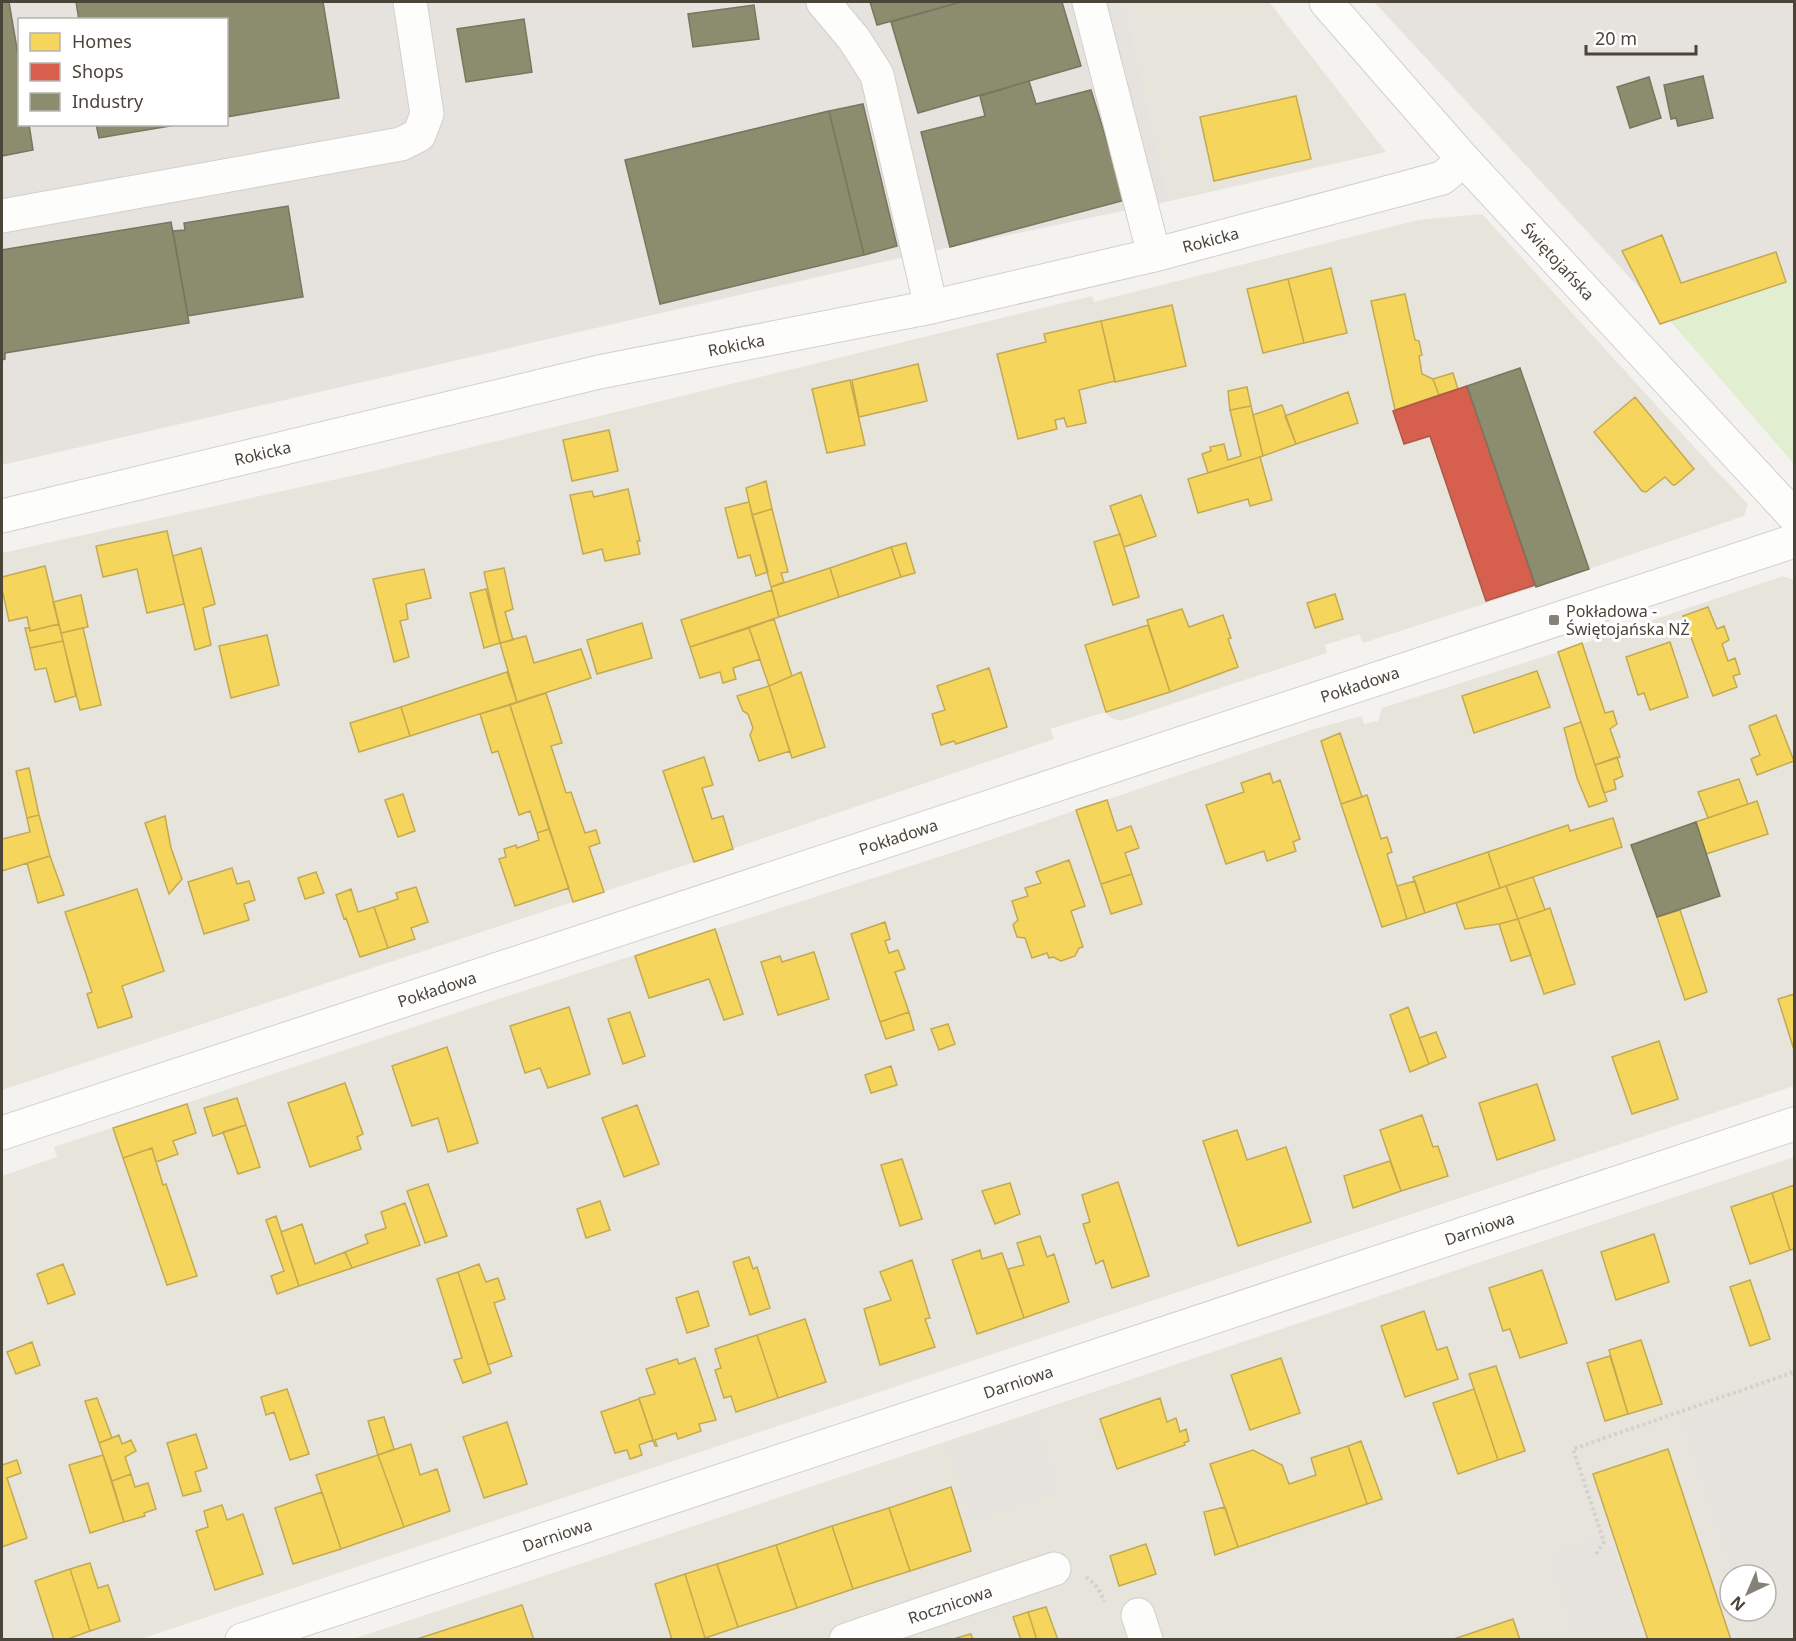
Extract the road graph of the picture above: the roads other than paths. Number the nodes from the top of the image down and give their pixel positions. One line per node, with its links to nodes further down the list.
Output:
1 (410, 2): 6 (street)
2 (822, 2): 8 (street)
3 (1089, 2): 7 (street)
4 (1326, 2): 5 (street, Świętojańska)
5 (1464, 160): 7 (street, Rokicka); 10 (street, Świętojańska)
6 (2, 216)
7 (1154, 255): 8 (street, Rokicka)
8 (931, 307): 9 (street, Rokicka)
9 (2, 516)
10 (1794, 516)
11 (1794, 541): 13 (street, Pokładowa)
12 (1794, 1124): 15 (street, Darniowa)
13 (2, 1133)
14 (1054, 1569): 16 (street, Rocznicowa)
15 (242, 1640)
16 (846, 1640)

